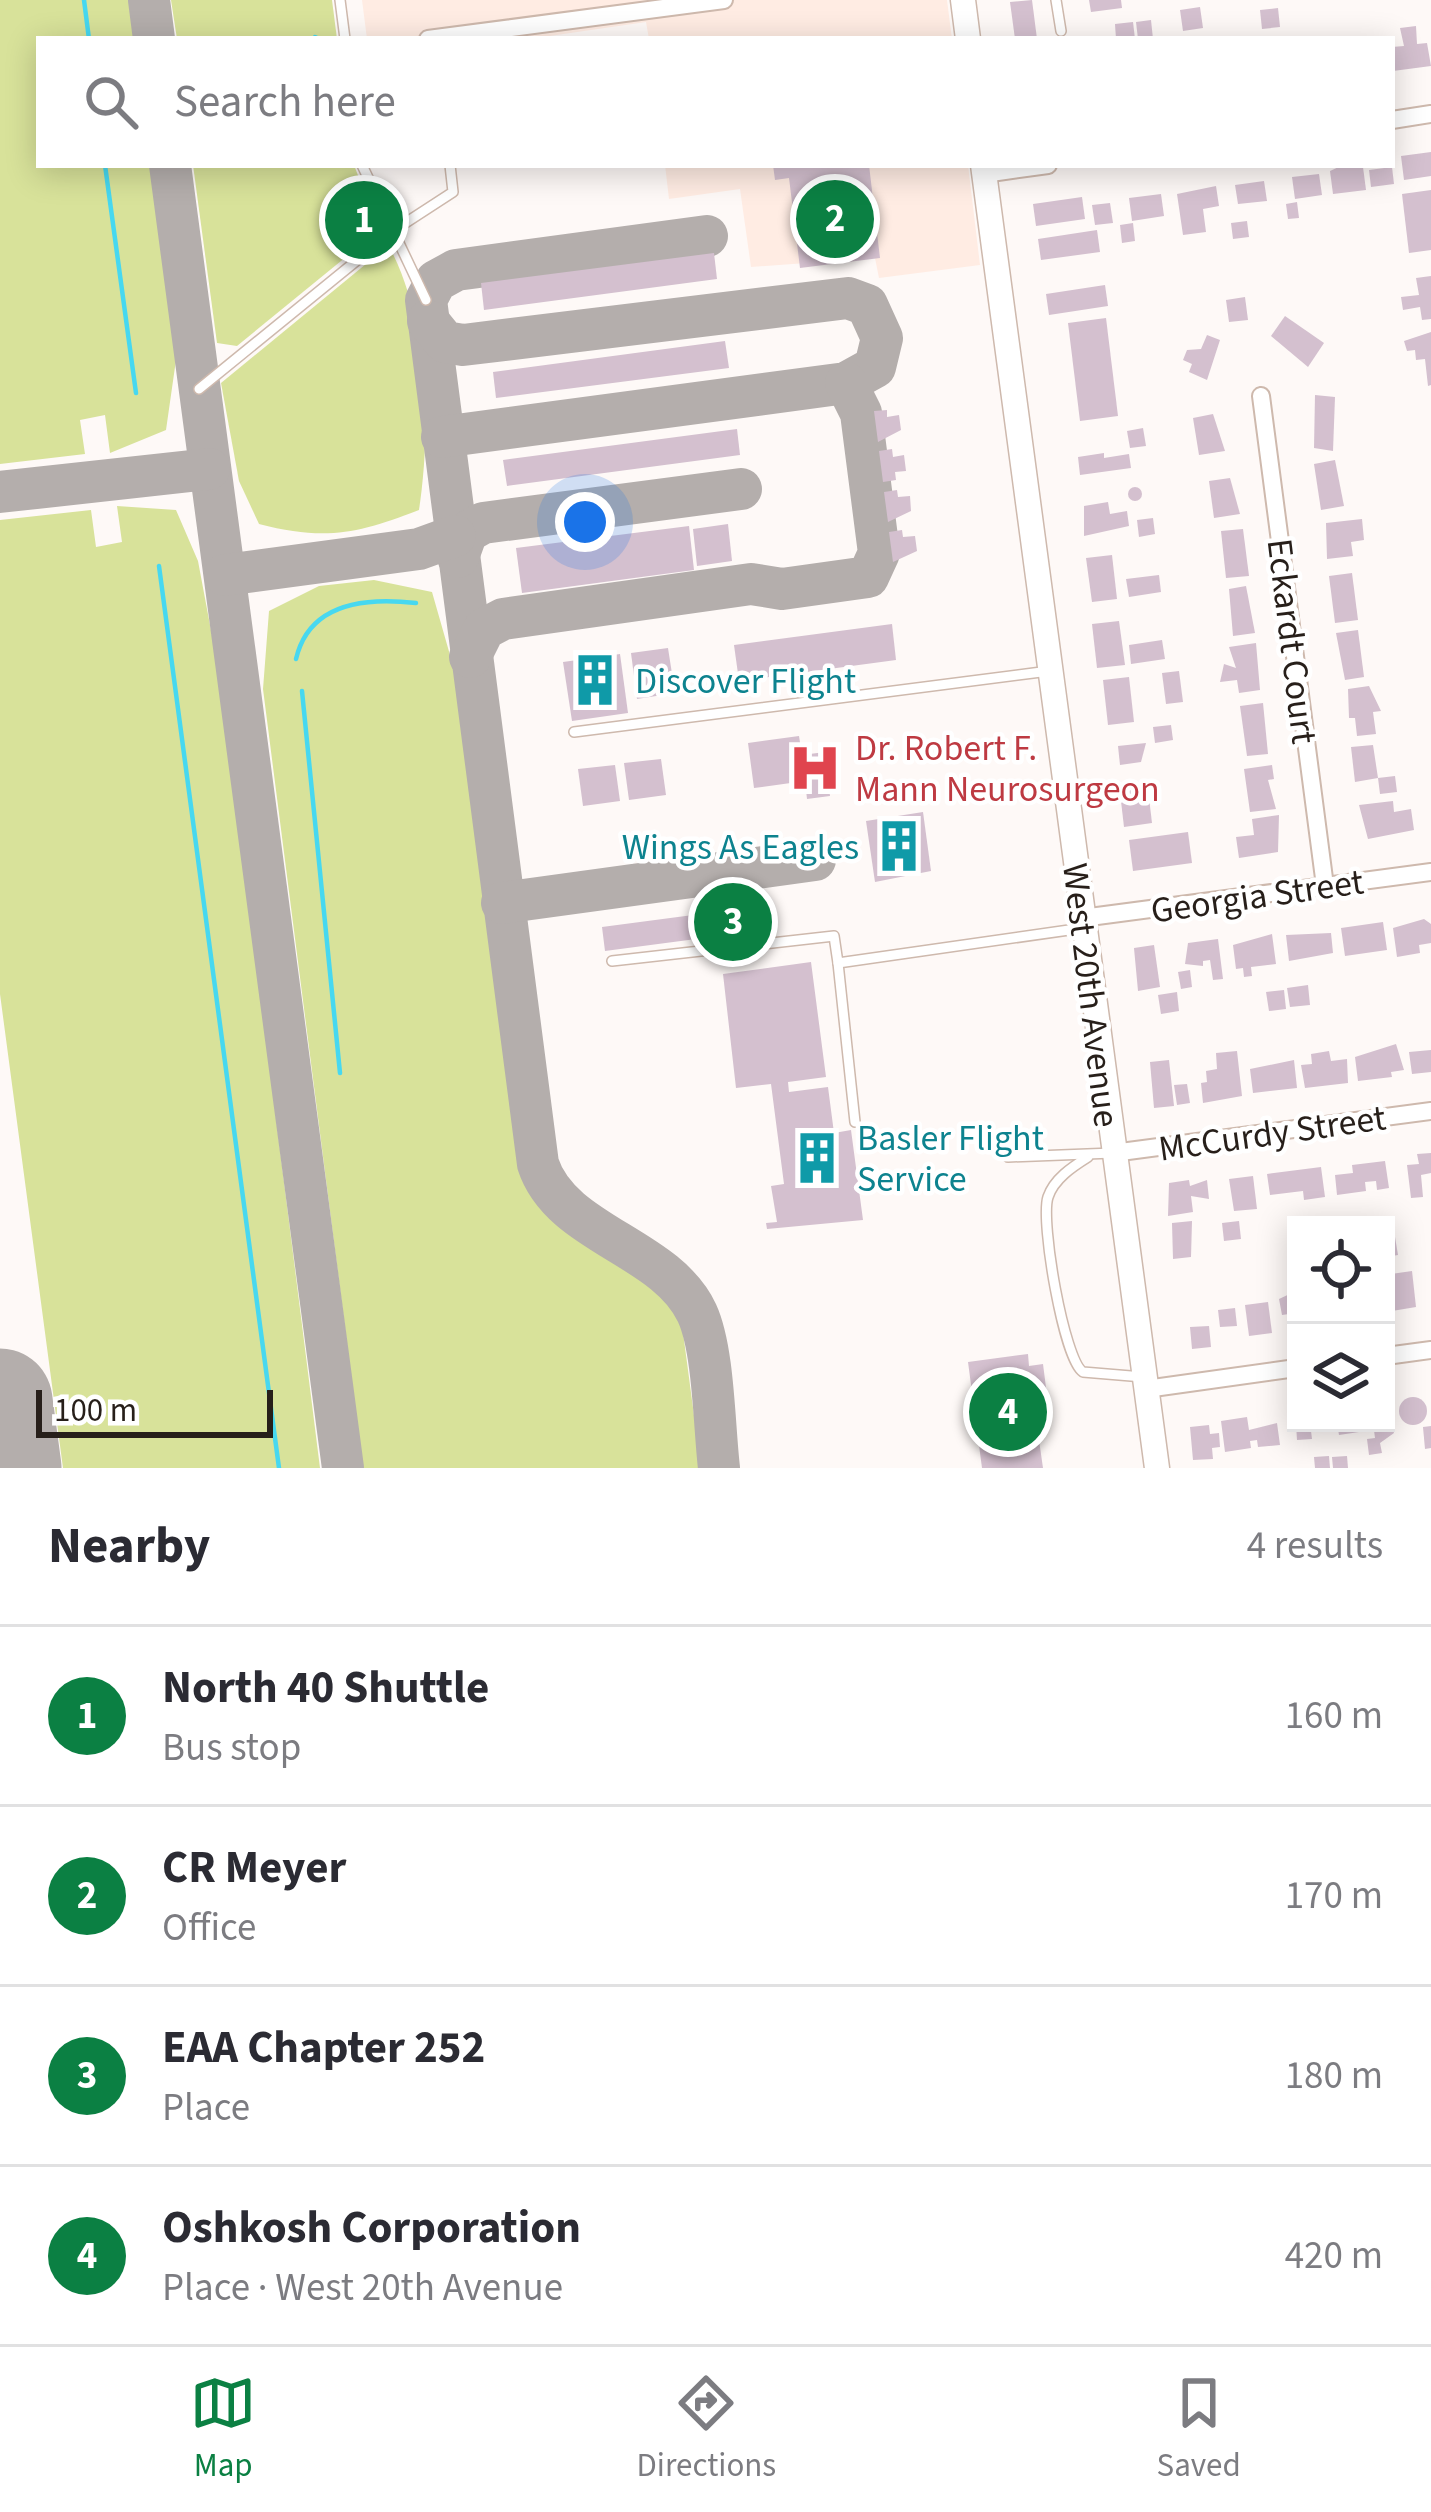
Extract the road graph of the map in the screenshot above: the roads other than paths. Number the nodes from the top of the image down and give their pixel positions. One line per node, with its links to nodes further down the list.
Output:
1 (340, 0): 8 (lane)
2 (724, 0): 5 (street)
3 (963, 0): 10 (main road)
4 (1056, 0): 7 (lane)
5 (634, 6): 6 (street)
6 (555, 31): 9 (street)
7 (1060, 31)
8 (345, 36)
9 (479, 36)
10 (968, 36)
11 (1431, 114): 12 (street)
12 (1395, 120)
13 (363, 168): 16 (lane)
14 (450, 168): 16 (lane)
15 (983, 170): 20 (main road, West 20th Avenue)
16 (393, 231): 17 (lane); 18 (lane)
17 (426, 300)
18 (199, 389)
19 (1262, 396): 23 (street, Eckardt Court)
20 (1049, 671): 21 (lane); 24 (main road, West 20th Avenue)
21 (574, 732)
22 (1431, 872): 23 (street, Georgia Street)
23 (1325, 886): 24 (street, Georgia Street)
24 (1083, 923): 26 (lane); 29 (main road, West 20th Avenue)
25 (612, 961): 26 (lane)
26 (838, 963): 28 (lane)
27 (1431, 1111): 29 (street, McCurdy Street)
28 (855, 1122)
29 (1100, 1155): 30 (lane); 34 (main road, West 20th Avenue); 34 (lane)
30 (1007, 1157)
31 (1431, 1350): 32 (street)
32 (1395, 1355)
33 (1287, 1369): 34 (street)
34 (1146, 1383): 35 (main road, West 20th Avenue)
35 (1156, 1468)

